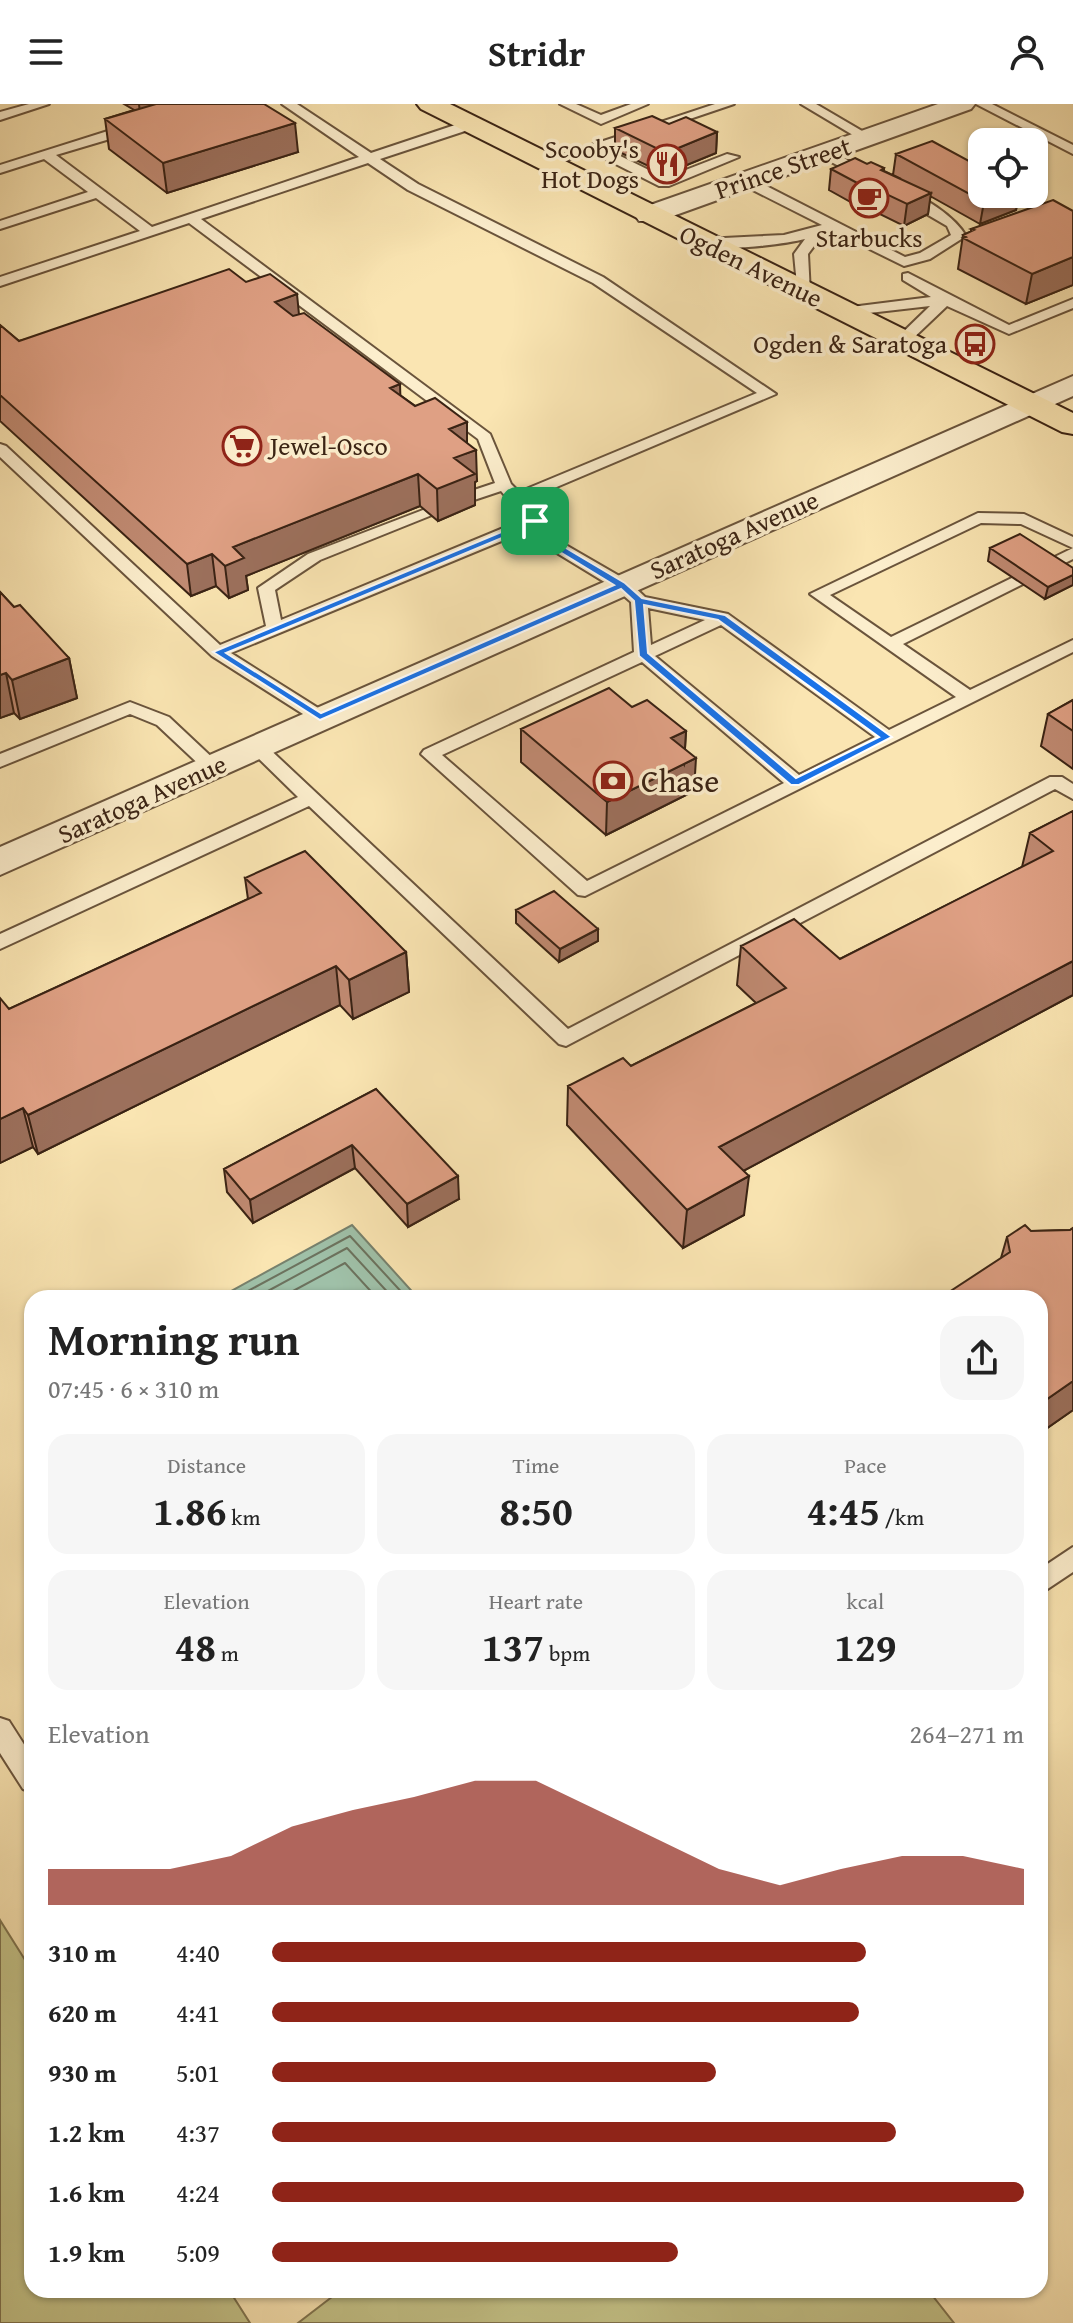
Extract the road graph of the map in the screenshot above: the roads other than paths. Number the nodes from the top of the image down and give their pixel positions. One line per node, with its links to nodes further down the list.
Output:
1 (43, 104): 11 (lane)
2 (288, 104): 24 (lane)
3 (430, 104): 15 (main road, Ogden Avenue)
4 (566, 104): 5 (lane)
5 (642, 104)
6 (728, 104): 13 (lane)
7 (807, 104): 17 (lane)
8 (962, 104): 14 (street, Prince Street)
9 (982, 104): 20 (lane)
10 (871, 105): 14 (street)
11 (0, 116)
12 (149, 122): 22 (lane)
13 (669, 123): 16 (lane); 19 (lane)
14 (906, 124): 17 (street, Prince Street)
15 (469, 125): 24 (lane); 25 (main road, Ogden Avenue)
16 (683, 130)
17 (868, 138): 21 (street, Prince Street)
18 (710, 145): 23 (lane)
19 (592, 147): 23 (lane); 25 (lane)
20 (1073, 150)
21 (825, 153): 27 (street, Prince Street); 28 (lane)
22 (46, 154): 26 (lane); 30 (lane)
23 (727, 154): 27 (lane)
24 (371, 157): 32 (lane); 50 (lane)
25 (544, 163): 31 (main road, Ogden Avenue)
26 (0, 169)
27 (755, 178): 31 (street, Prince Street); 34 (lane)
28 (877, 181)
29 (890, 188): 34 (lane)
30 (98, 193): 33 (lane); 35 (lane)
31 (649, 215): 36 (main road, Ogden Avenue)
32 (191, 218): 35 (lane); 48 (lane)
33 (0, 225)
34 (824, 230): 36 (lane); 39 (lane)
35 (150, 232): 38 (lane)
36 (704, 243): 39 (main road, Ogden Avenue)
37 (949, 261): 40 (lane)
38 (0, 282)
39 (803, 293): 42 (main road, Ogden Avenue)
40 (945, 300): 41 (lane); 42 (lane); 43 (lane)
41 (1073, 303)
42 (843, 312): 43 (main road, Ogden Avenue)
43 (902, 341): 45 (main road, Ogden Avenue)
44 (1073, 385): 45 (street, Saratoga Avenue)
45 (1030, 404): 46 (main road, Ogden Avenue); 55 (street, Saratoga Avenue)
46 (1073, 425)
47 (0, 449): 60 (lane)
48 (504, 485): 49 (lane); 50 (lane)
49 (465, 498)
50 (515, 499): 52 (lane)
51 (429, 513): 57 (lane)
52 (535, 521): 55 (lane); 57 (lane)
53 (1073, 543): 58 (lane)
54 (1073, 553): 58 (lane)
55 (630, 593): 56 (lane); 61 (lane); 63 (street, Saratoga Avenue)
56 (722, 618): 61 (lane); 64 (lane)
57 (275, 629): 60 (lane)
58 (890, 644): 62 (lane)
59 (1073, 645): 62 (lane)
60 (218, 652): 63 (lane)
61 (643, 654): 68 (lane); 68 (lane)
62 (968, 697): 64 (lane)
63 (320, 717): 65 (street, Saratoga Avenue)
64 (887, 737): 68 (lane)
65 (257, 747): 67 (street, Saratoga Avenue); 70 (lane)
66 (0, 761): 67 (lane)
67 (212, 767): 71 (street, Saratoga Avenue)
68 (795, 782)
69 (1073, 793): 70 (lane)
70 (311, 798): 72 (lane)
71 (0, 862)
72 (0, 942)
73 (1073, 1558): 74 (lane)
74 (1048, 1577)
75 (0, 1730): 76 (lane)
76 (24, 1768)

